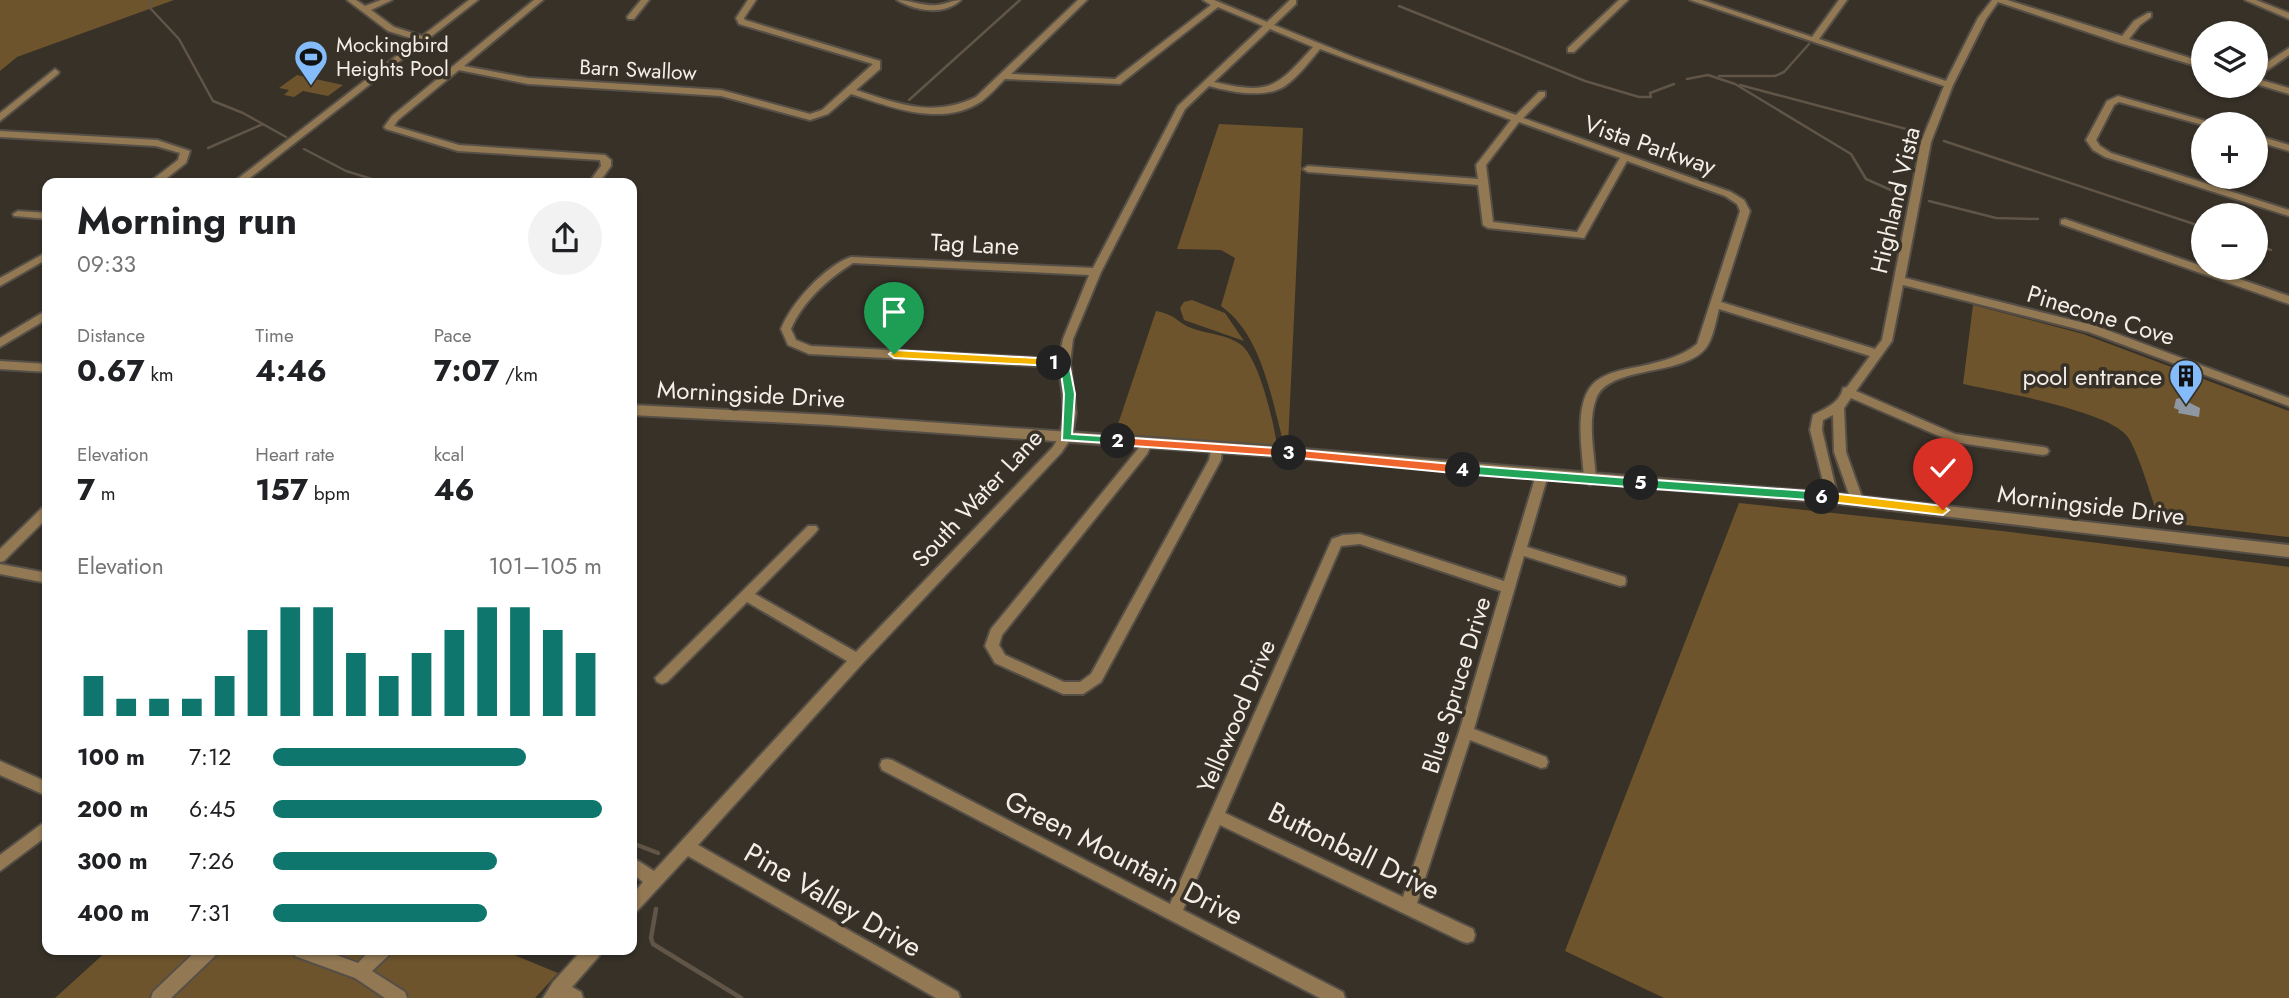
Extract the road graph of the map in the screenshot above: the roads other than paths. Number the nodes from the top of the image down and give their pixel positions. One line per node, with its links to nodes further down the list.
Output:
1 (351, 0): 17 (street)
2 (388, 0): 17 (street)
3 (474, 0): 24 (street)
4 (539, 0): 32 (street)
5 (645, 0): 20 (street)
6 (752, 0): 38 (street)
7 (901, 0): 8 (street)
8 (957, 0)
9 (1083, 0): 34 (street)
10 (1624, 0): 23 (street)
11 (1694, 0): 25 (street)
12 (1843, 0): 25 (street)
13 (1998, 0): 26 (street); 37 (street, Highland Vista)
14 (2249, 0): 19 (street)
15 (1212, 2): 22 (street, Vista Parkway); 34 (street)
16 (1293, 2): 22 (street, South Water Lane)
17 (364, 10): 24 (street)
18 (2148, 15): 26 (street)
19 (2289, 16)
20 (631, 17)
21 (1583, 20): 23 (street)
22 (1269, 23): 27 (street, Vista Parkway); 35 (street, South Water Lane)
23 (1597, 25): 28 (street)
24 (424, 39): 52 (street)
25 (1814, 40): 37 (street)
26 (2123, 41): 30 (street)
27 (1318, 46): 35 (street); 45 (street, Vista Parkway)
28 (1571, 50)
29 (2289, 51): 31 (street)
30 (2191, 61)
31 (2268, 66)
32 (458, 67): 42 (street, Barn Swallow); 53 (street)
33 (55, 72): 43 (street)
34 (1003, 76): 38 (street)
35 (1207, 83): 62 (street, South Water Lane)
36 (2268, 84): 39 (street)
37 (1949, 85): 63 (street, Highland Vista)
38 (850, 91): 42 (street)
39 (2289, 91)
40 (1542, 94): 45 (street)
41 (2119, 99): 44 (street); 56 (street)
42 (814, 117)
43 (0, 118)
44 (2191, 119)
45 (1516, 120): 49 (street, Vista Parkway); 54 (street)
46 (0, 134): 51 (street)
47 (2268, 142): 48 (street)
48 (2289, 148)
49 (1625, 159): 60 (street); 66 (street, Vista Parkway)
50 (1308, 169): 54 (street)
51 (160, 178)
52 (244, 178)
53 (597, 178)
54 (1482, 182): 59 (street)
55 (18, 214): 57 (street)
56 (2289, 214)
57 (42, 216)
58 (2064, 222): 65 (street)
59 (1488, 225): 60 (street)
60 (1580, 236)
61 (42, 258): 64 (street)
62 (1096, 272): 70 (street, South Water Lane); 70 (street, Tag Lane)
63 (1898, 280): 69 (street, Highland Vista); 74 (street, Pinecone Cove)
64 (0, 283)
65 (2289, 300)
66 (1716, 304): 69 (street); 82 (street, Vista Parkway)
67 (42, 317): 68 (street)
68 (0, 343)
69 (1877, 354): 73 (street, Highland Vista)
70 (1064, 363): 77 (street, South Water Lane)
71 (0, 365): 72 (street)
72 (42, 368)
73 (1847, 391): 75 (street, Highland Vista); 80 (street)
74 (2289, 402)
75 (1838, 407): 83 (street, Highland Vista); 84 (street)
76 (637, 410): 77 (street, Morningside Drive)
77 (1066, 437): 78 (street, Morningside Drive); 95 (street, South Water Lane)
78 (1146, 443): 79 (street, Morningside Drive); 79 (street)
79 (1216, 448): 81 (street, Morningside Drive)
80 (2043, 451)
81 (1542, 475): 82 (street, Morningside Drive); 87 (street, Blue Spruce Drive)
82 (1590, 480): 83 (street, Morningside Drive)
83 (1832, 498): 84 (street, Morningside Drive)
84 (1857, 500): 88 (street, Morningside Drive)
85 (42, 515): 89 (street)
86 (812, 529): 94 (street)
87 (1522, 550): 92 (street); 93 (street, Blue Spruce Drive)
88 (2289, 551)
89 (0, 557)
90 (0, 569): 91 (street)
91 (42, 577)
92 (1620, 581)
93 (1509, 588): 97 (street, Blue Spruce Drive); 102 (street, Yellowood Drive)
94 (745, 596): 95 (street); 96 (street)
95 (857, 660): 104 (street, South Water Lane)
96 (662, 678)
97 (1466, 732): 98 (street); 109 (street, Blue Spruce Drive)
98 (1541, 762)
99 (887, 765): 110 (street, Green Mountain Drive)
100 (0, 768): 101 (street)
101 (42, 787)
102 (1217, 816): 109 (street, Buttonball Drive); 110 (street, Yellowood Drive)
103 (42, 831): 105 (street)
104 (687, 847): 107 (street, South Water Lane); 121 (street, Pine Valley Drive)
105 (0, 864)
106 (637, 868): 107 (street)
107 (654, 881): 108 (street, South Water Lane)
108 (637, 900)
109 (1408, 906): 111 (street, Buttonball Drive)
110 (1174, 913): 122 (street, Green Mountain Drive)
111 (1467, 935)
112 (204, 955): 118 (street)
113 (315, 955): 116 (street)
114 (377, 955): 116 (street)
115 (589, 955): 117 (street)
116 (360, 972): 119 (street)
117 (555, 993): 120 (street)
118 (159, 998)
119 (399, 998)
120 (575, 998)
121 (952, 998)
122 (1337, 998)

